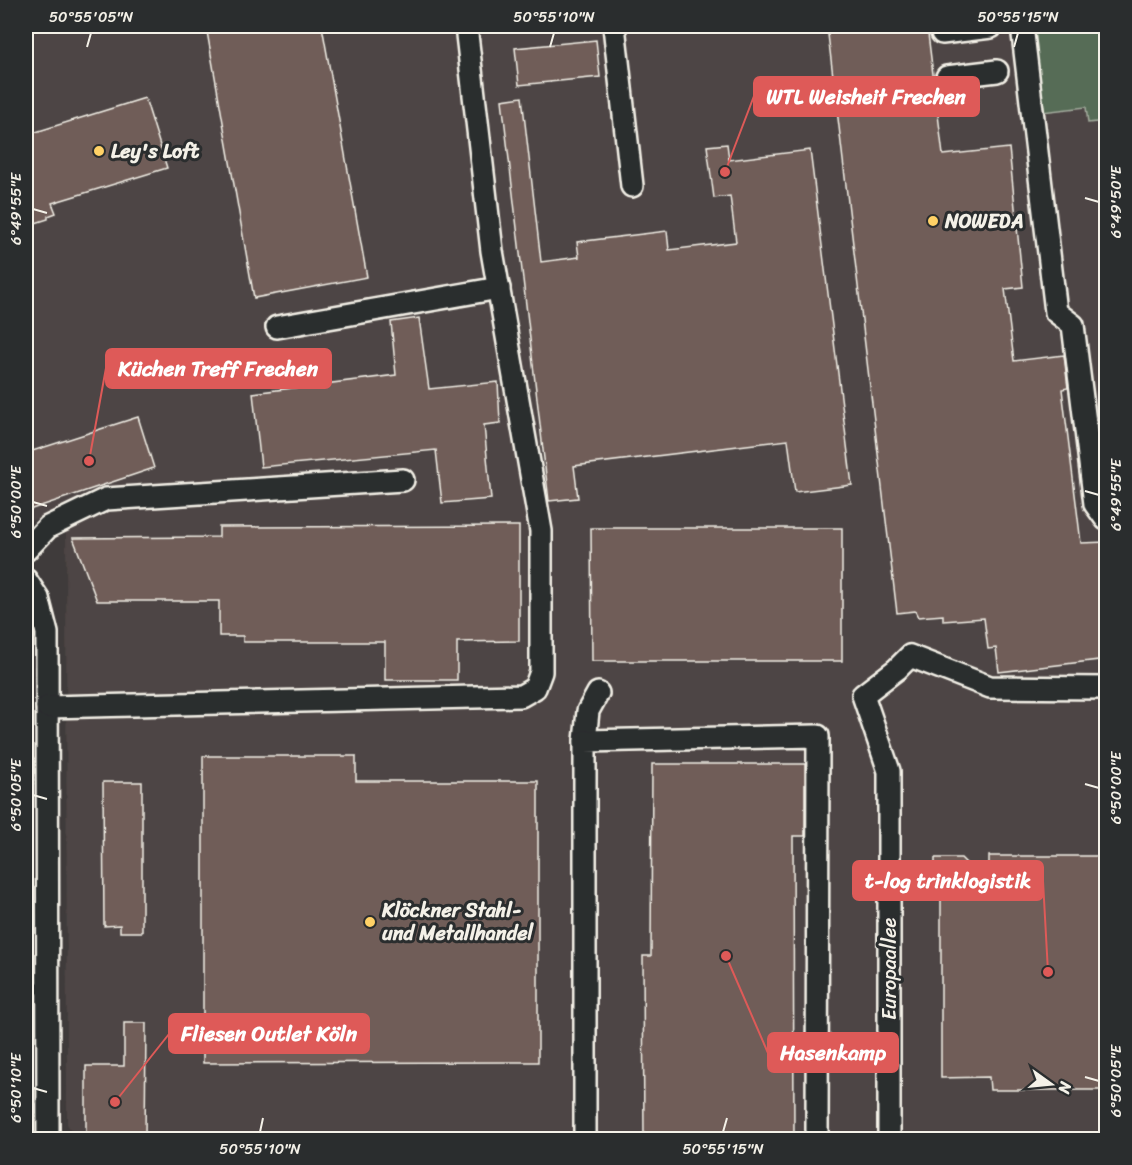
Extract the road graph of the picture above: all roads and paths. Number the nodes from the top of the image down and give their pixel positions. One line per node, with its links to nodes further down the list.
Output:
1 (466, 26): 9 (street)
2 (614, 26): 8 (street)
3 (1022, 26): 12 (street)
4 (991, 27): 5 (street)
5 (942, 33)
6 (997, 71): 7 (street)
7 (947, 77)
8 (632, 186)
9 (499, 288): 10 (street); 17 (street)
10 (277, 327)
11 (403, 480): 13 (street)
12 (1107, 519)
13 (26, 550)
14 (26, 580): 17 (street)
15 (1107, 688): 22 (street, Europaallee)
16 (598, 693): 18 (street)
17 (47, 707): 19 (street)
18 (585, 741): 20 (street); 21 (street)
19 (48, 1140)
20 (585, 1140)
21 (817, 1140)
22 (889, 1140)

